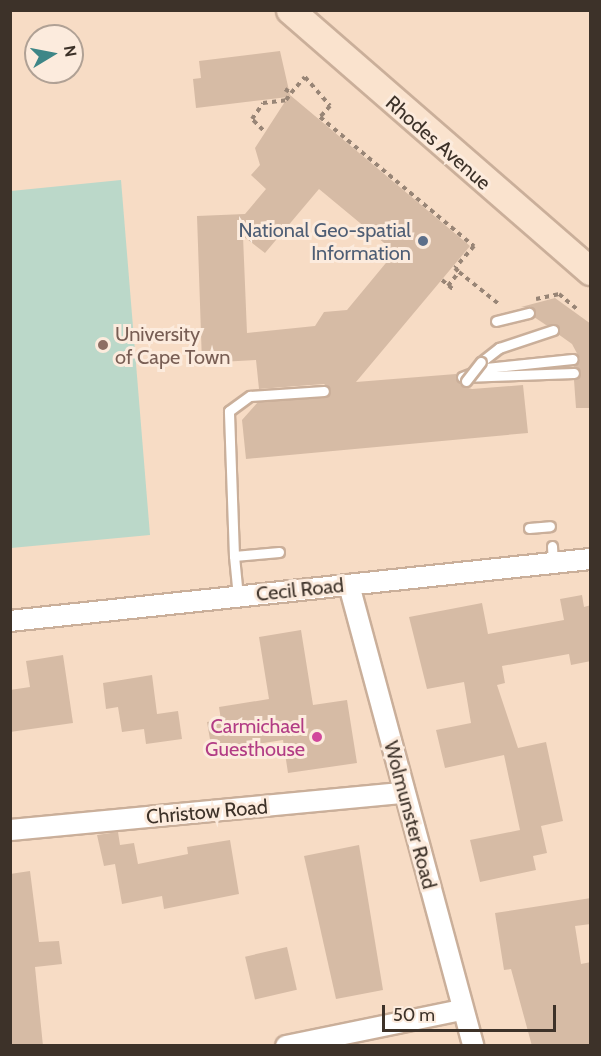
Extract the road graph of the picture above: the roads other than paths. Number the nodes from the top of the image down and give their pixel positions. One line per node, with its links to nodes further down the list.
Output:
1 (290, 10): 2 (street, Rhodes Avenue)
2 (591, 271)
3 (530, 313): 4 (lane)
4 (496, 321)
5 (553, 330): 8 (lane, bridge)
6 (573, 359): 7 (lane)
7 (574, 373)
8 (466, 381)
9 (324, 391): 13 (lane)
10 (550, 526): 11 (lane)
11 (529, 528)
12 (279, 552): 13 (lane)
13 (234, 556): 16 (lane)
14 (591, 559): 15 (street, Cecil Road)
15 (349, 585): 16 (street, Cecil Road); 18 (street, Wolmunster Road)
16 (238, 597): 17 (street, Cecil Road)
17 (10, 621)
18 (404, 793): 19 (street, Christow Road); 20 (street, Wolmunster Road)
19 (10, 830)
20 (462, 1010): 21 (street); 22 (street, Wolmunster Road)
21 (286, 1046)
22 (473, 1046)

